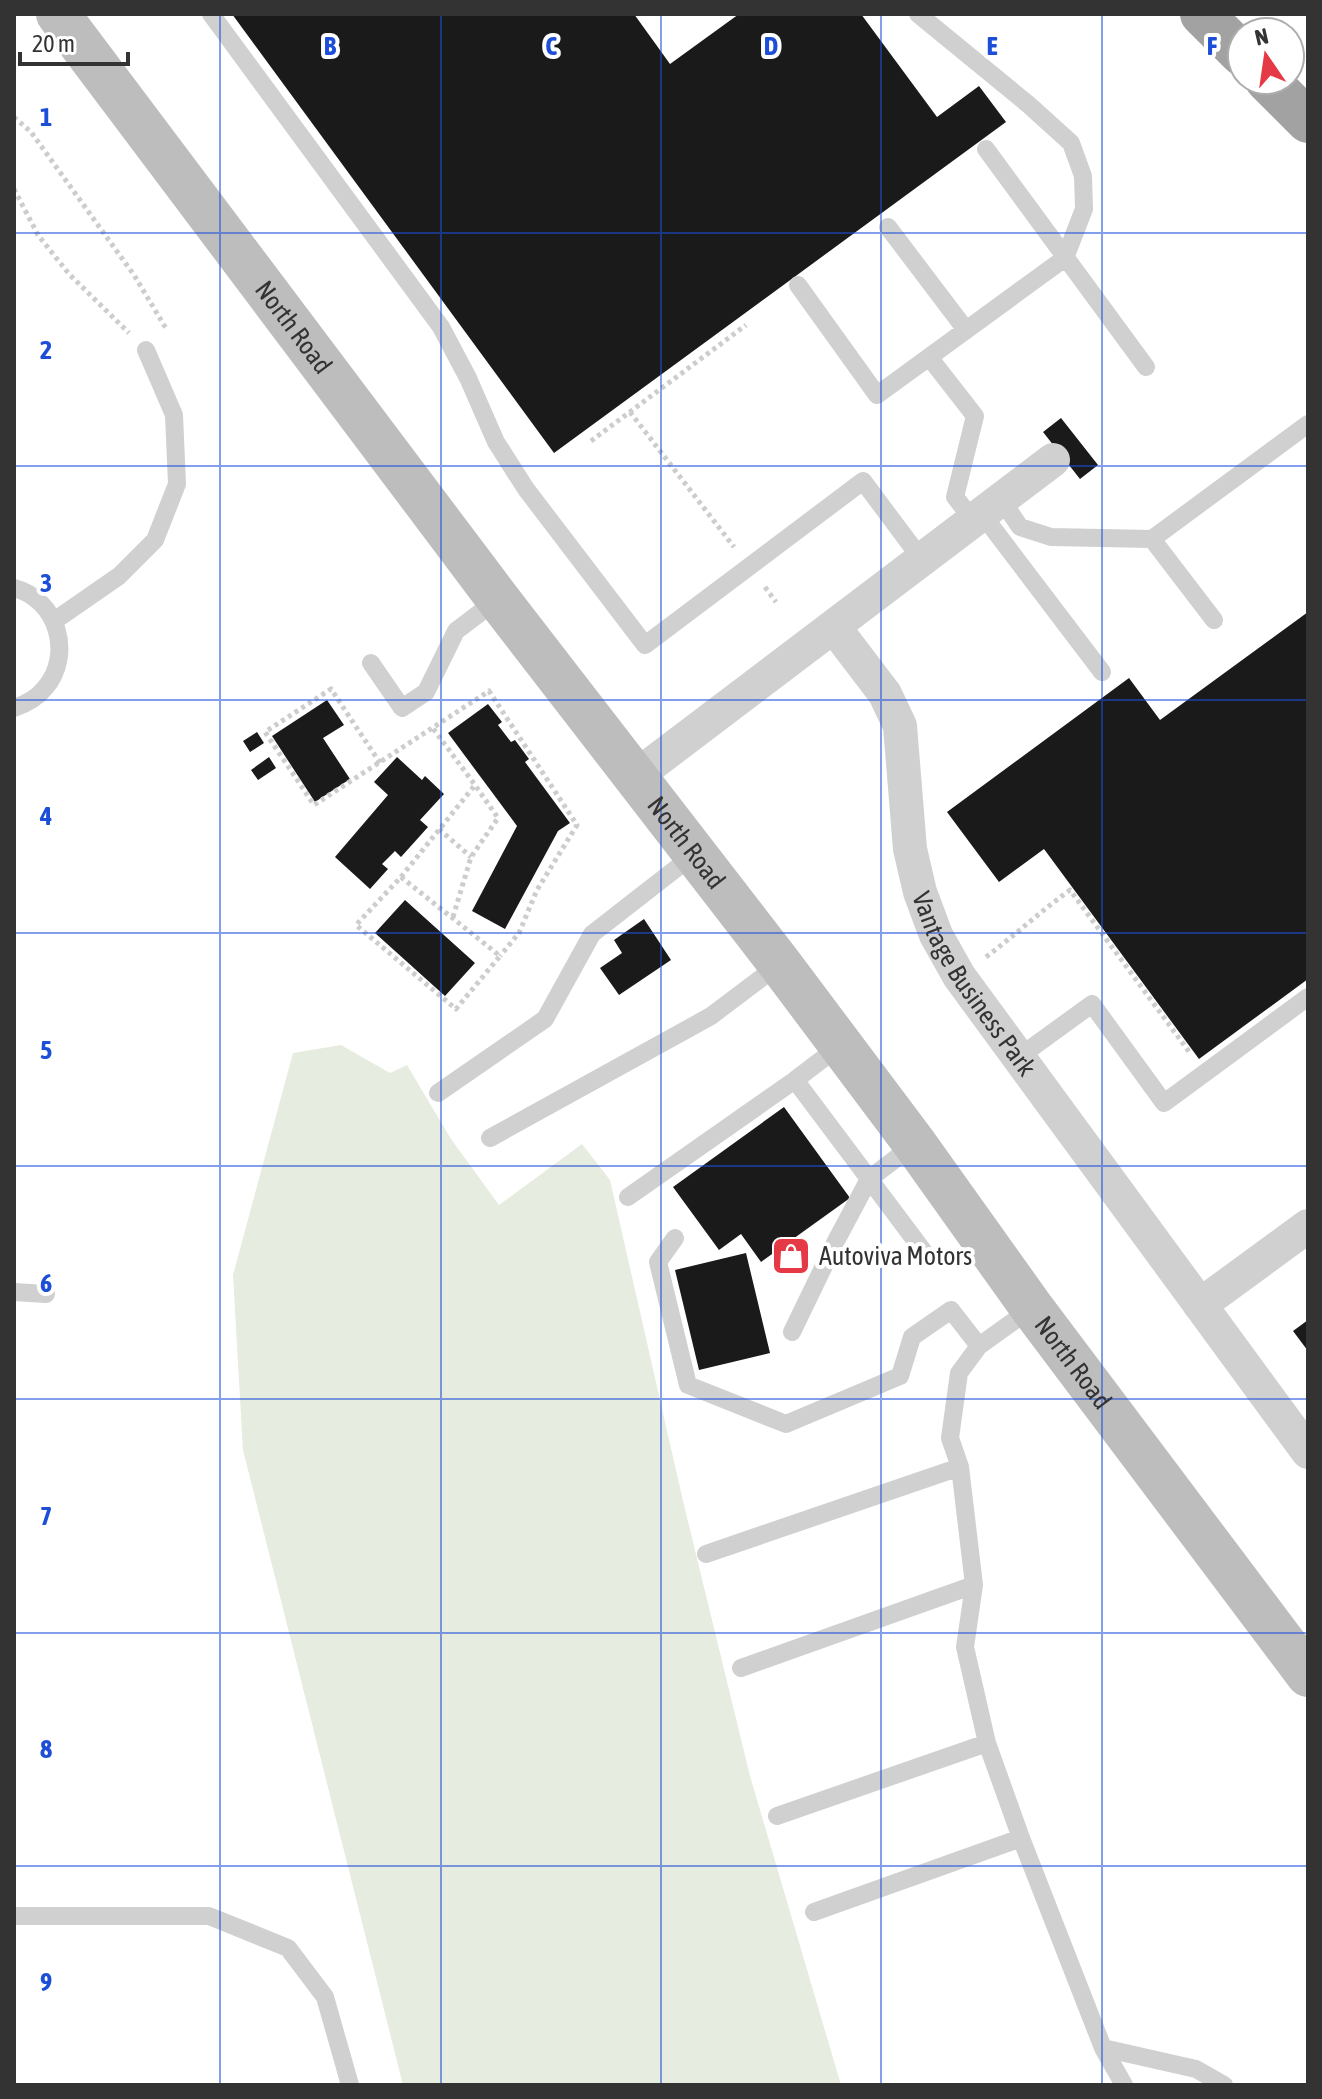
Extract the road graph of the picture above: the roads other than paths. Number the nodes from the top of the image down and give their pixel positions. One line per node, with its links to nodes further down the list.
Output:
1 (58, 14): 22 (main road, North Road)
2 (211, 14): 20 (lane)
3 (918, 14): 10 (lane)
4 (1202, 14): 5 (highway)
5 (1226, 38)
6 (1283, 96): 7 (highway)
7 (1308, 121)
8 (986, 149): 10 (lane)
9 (888, 227): 12 (lane)
10 (1065, 258): 12 (lane); 15 (lane)
11 (798, 285): 14 (lane)
12 (966, 330): 14 (lane)
13 (146, 350): 24 (lane)
14 (929, 357): 18 (lane)
15 (1146, 367)
16 (1308, 424): 19 (lane)
17 (1053, 460): 18 (street)
18 (986, 511): 19 (lane); 20 (street); 27 (lane)
19 (1152, 539): 23 (lane)
20 (922, 560): 25 (street)
21 (14, 588): 24 (lane)
22 (498, 599): 26 (lane); 29 (main road, North Road)
23 (1214, 620)
24 (54, 621): 28 (lane)
25 (834, 627): 29 (street); 34 (street, Vantage Business Park)
26 (371, 663)
27 (1102, 672)
28 (14, 708)
29 (636, 776): 30 (main road, North Road)
30 (696, 853): 31 (main road, North Road); 36 (lane)
31 (780, 964): 33 (main road, North Road); 37 (lane)
32 (1308, 997): 34 (lane)
33 (841, 1045): 35 (lane); 38 (main road, North Road)
34 (1019, 1057): 46 (street, Vantage Business Park)
35 (795, 1080): 39 (lane); 40 (lane)
36 (438, 1093)
37 (490, 1138)
38 (915, 1144): 39 (lane); 47 (main road, North Road)
39 (869, 1179): 43 (lane); 48 (lane)
40 (628, 1197)
41 (1308, 1226): 46 (street)
42 (675, 1238): 49 (lane)
43 (924, 1252)
44 (14, 1292): 45 (lane)
45 (46, 1294)
46 (1200, 1305): 50 (street, Vantage Business Park)
47 (1032, 1308): 49 (lane); 55 (main road, North Road)
48 (792, 1332)
49 (979, 1346): 51 (lane)
50 (1308, 1452)
51 (960, 1467): 52 (lane); 53 (lane)
52 (706, 1554)
53 (974, 1585): 54 (lane); 56 (lane)
54 (741, 1668)
55 (1308, 1675)
56 (987, 1743): 57 (lane); 58 (lane)
57 (777, 1816)
58 (1021, 1838): 59 (lane); 61 (lane)
59 (814, 1912)
60 (14, 1916): 62 (lane)
61 (1103, 2048): 63 (lane); 64 (lane)
62 (350, 2085)
63 (1124, 2085)
64 (1224, 2085)

